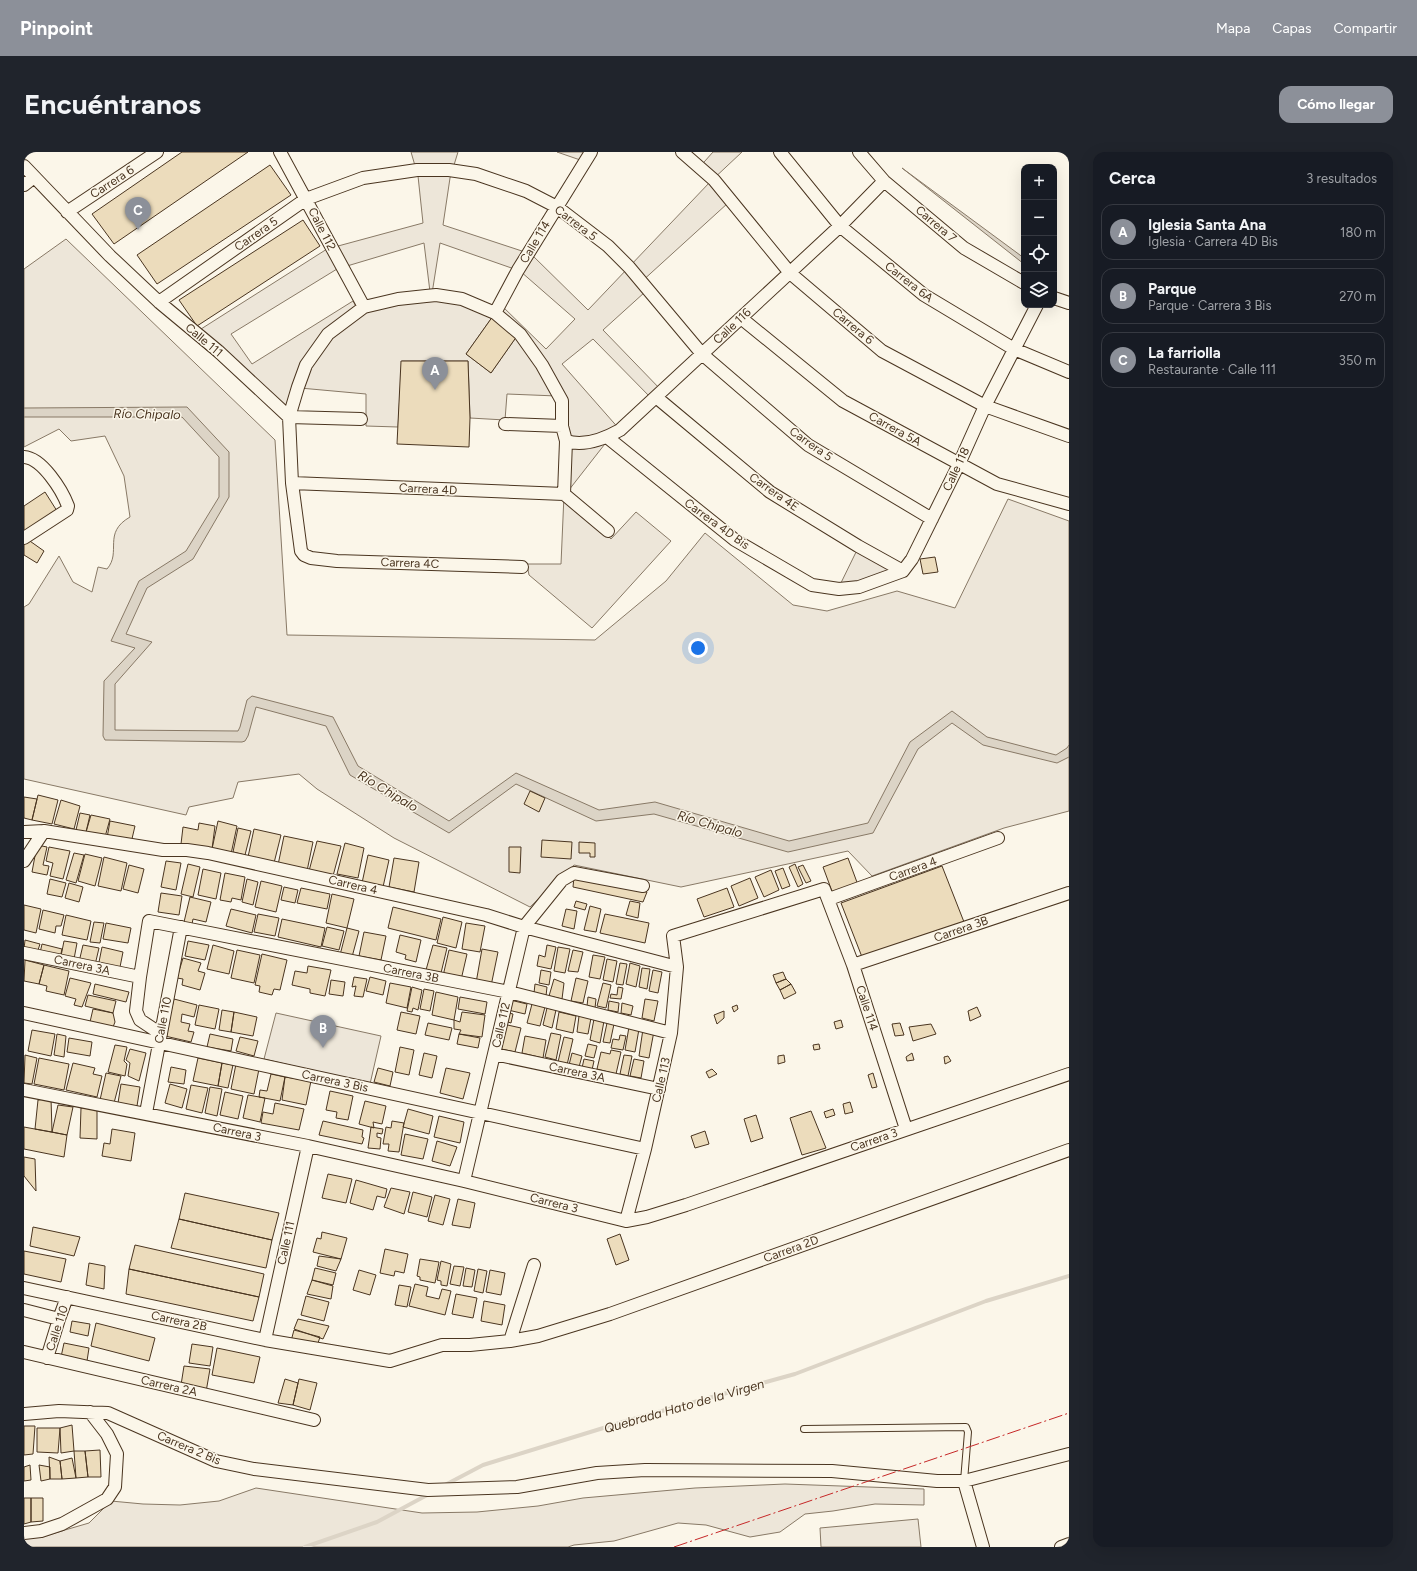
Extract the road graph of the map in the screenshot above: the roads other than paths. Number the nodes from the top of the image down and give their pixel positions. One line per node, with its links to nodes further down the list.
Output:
1 (157, 152): 13 (street, Carrera 6)
2 (280, 152): 11 (street, Calle 112)
3 (591, 152): 12 (street, Calle 114)
4 (682, 152): 15 (street, Carrera 6)
5 (780, 152): 14 (street, Carrera 6A)
6 (859, 152): 9 (street, Carrera 7)
7 (24, 166): 8 (street, Calle 111)
8 (34, 177): 10 (street); 13 (street, Calle 111)
9 (884, 181): 14 (street, Calle 116); 16 (street, Carrera 7)
10 (24, 185)
11 (306, 199): 12 (street, Carrera 5); 18 (street, Carrera 5); 20 (street, Calle 112)
12 (557, 207): 22 (street, Calle 114); 25 (street, Carrera 5)
13 (67, 212): 18 (street, Calle 111)
14 (840, 226): 15 (street, Calle 116); 24 (street, Carrera 6A)
15 (790, 273): 23 (street, Calle 116); 28 (street, Carrera 6)
16 (1021, 281)
17 (1057, 299): 19 (street)
18 (159, 302): 29 (street, Calle 111)
19 (1069, 303)
20 (364, 306): 22 (street); 29 (street)
21 (1035, 308): 24 (street, Calle 118)
22 (495, 313): 32 (street)
23 (741, 318): 25 (street, Calle 116); 37 (street, Carrera 5A)
24 (1014, 349): 26 (street, Carrera 6A); 28 (street, Calle 118)
25 (702, 354): 27 (street, Calle 116); 41 (street, Carrera 5)
26 (1069, 372)
27 (656, 397): 34 (street, Calle 116); 45 (street, Carrera 4E)
28 (984, 406): 33 (street, Carrera 6); 37 (street, Calle 118)
29 (290, 417): 30 (street); 38 (street)
30 (361, 419)
31 (505, 424): 32 (street)
32 (562, 426): 35 (street)
33 (1069, 436)
34 (607, 437): 35 (street, Calle 116); 45 (street, Carrera 4D Bis)
35 (566, 441): 39 (street)
36 (26, 457): 43 (street)
37 (959, 464): 40 (street, Carrera 5A); 41 (street, Calle 118)
38 (292, 483): 39 (street, Carrera 4D); 44 (street, Carrera 4C)
39 (564, 494): 42 (street)
40 (1069, 504)
41 (932, 519): 45 (street, Calle 118)
42 (608, 531)
43 (24, 538)
44 (522, 567)
45 (903, 571)
46 (44, 831): 47 (street, Carrera 4); 49 (street); 55 (street, Carrera 4)
47 (24, 832)
48 (998, 838): 52 (street, Carrera 4)
49 (24, 861)
50 (643, 886): 55 (street, Calle 112)
51 (1069, 893): 58 (street, Carrera 3B)
52 (826, 894): 56 (street, Carrera 4); 58 (street, Calle 114)
53 (149, 920): 54 (street, Carrera 3B); 60 (street, Calle 110)
54 (181, 927): 61 (street, Carrera 3B); 64 (street, Calle 110)
55 (524, 927): 59 (street, Carrera 4); 61 (street, Calle 112)
56 (673, 936): 59 (street, Calle 113)
57 (24, 953): 60 (street, Carrera 3A)
58 (853, 966): 71 (street, Calle 114)
59 (677, 967): 63 (street, Calle 113)
60 (140, 977): 64 (street, Calle 110)
61 (509, 992): 63 (street, Carrera 3B); 65 (street, Calle 112)
62 (24, 1014): 64 (street, Carrera 3 Bis)
63 (671, 1033): 67 (street, Calle 113)
64 (160, 1039): 69 (street, Calle 110); 70 (street, Carrera 3 Bis)
65 (494, 1054): 67 (street, Carrera 3A); 70 (street, Calle 112)
66 (1069, 1074): 71 (street, Carrera 3)
67 (659, 1089): 73 (street, Calle 113)
68 (24, 1090): 69 (street, Carrera 3)
69 (146, 1113): 72 (street, Carrera 3)
70 (480, 1113): 73 (street, Carrera 3 Bis); 75 (street, Calle 112)
71 (906, 1129): 76 (street, Carrera 3)
72 (308, 1146): 75 (street, Carrera 3); 82 (street, Calle 111)
73 (645, 1149): 76 (street, Calle 113)
74 (1069, 1150): 83 (street, Carrera 2D)
75 (464, 1181): 76 (street, Carrera 3)
76 (626, 1221)
77 (534, 1266): 83 (street)
78 (24, 1288): 79 (street, Carrera 2B)
79 (67, 1297): 81 (street, Calle 110); 82 (street, Carrera 2B)
80 (24, 1310): 81 (street)
81 (59, 1319): 86 (street, Calle 110)
82 (265, 1340): 85 (street, Carrera 2B)
83 (510, 1341): 85 (street, Carrera 2D)
84 (24, 1352): 86 (street, Carrera 2A)
85 (334, 1352)
86 (47, 1358): 89 (street, Carrera 2A)
87 (90, 1412): 88 (street, Carrera 2 Bis); 92 (street, Carrera 2 Bis); 93 (street)
88 (24, 1414)
89 (314, 1420)
90 (804, 1429): 92 (lane)
91 (1069, 1454): 92 (street, Carrera 2 Bis)
92 (964, 1480): 95 (street)
93 (24, 1533)
94 (1069, 1544): 96 (street)
95 (983, 1547)
96 (1061, 1547)

